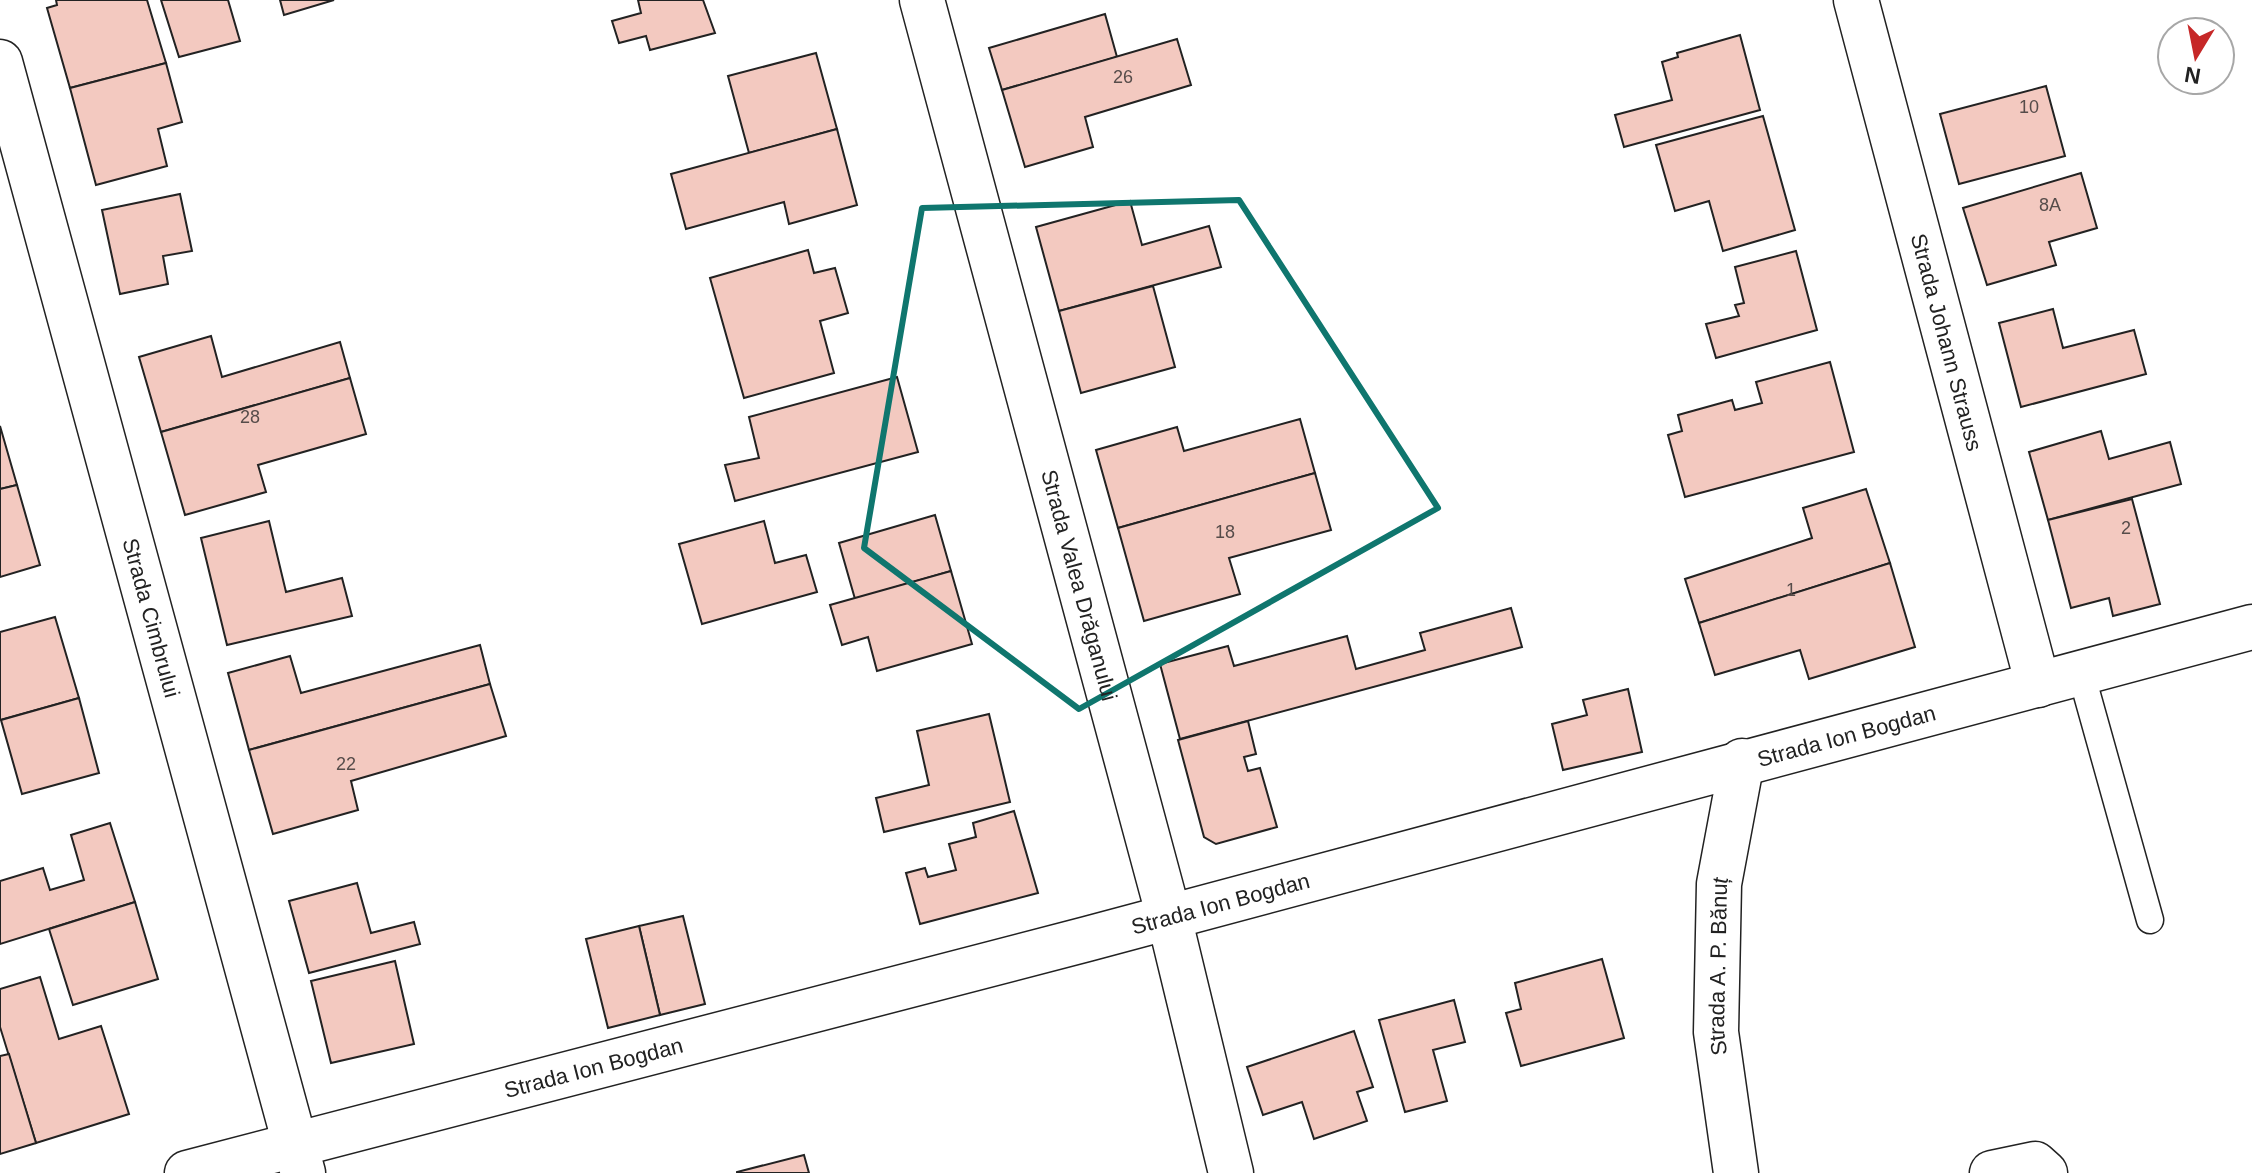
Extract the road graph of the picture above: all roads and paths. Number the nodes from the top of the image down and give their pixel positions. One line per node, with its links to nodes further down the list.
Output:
1 (922, 0): 8 (street, Strada Valea Drăganului)
2 (1856, 0): 6 (street, Strada Johann Strauss)
3 (0, 62): 10 (street, Strada Cimbrului)
4 (2252, 627): 5 (street, Strada Ion Bogdan)
5 (2081, 673): 6 (street, Strada Ion Bogdan); 9 (lane)
6 (2038, 685): 7 (street, Strada Ion Bogdan)
7 (1742, 761): 8 (street, Strada Ion Bogdan); 13 (street, Strada A. P. Bănuț)
8 (1169, 917): 10 (street, Strada Ion Bogdan); 12 (street, Strada Valea Drăganului)
9 (2150, 920)
10 (300, 1159): 11 (street, Strada Ion Bogdan)
11 (187, 1173)
12 (1231, 1173)
13 (1736, 1173)
14 (1992, 1173): 15 (street)
15 (2045, 1173)

